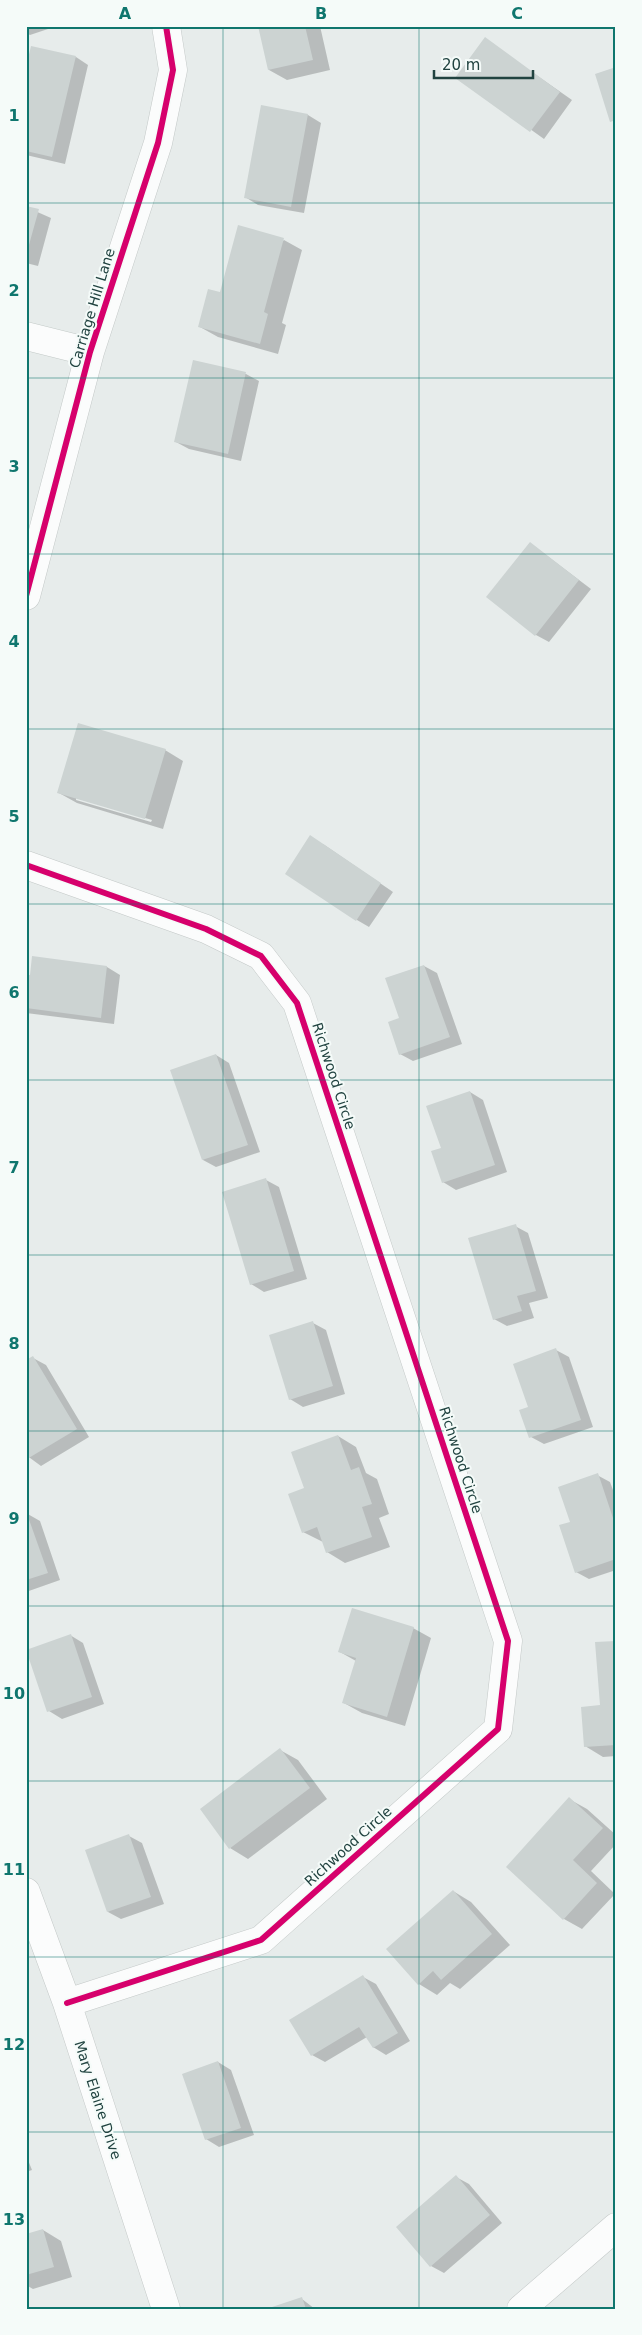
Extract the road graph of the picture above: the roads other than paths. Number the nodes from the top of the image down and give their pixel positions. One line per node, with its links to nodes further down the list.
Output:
1 (166, 26): 3 (street, Carriage Hill Lane)
2 (26, 336): 3 (street)
3 (90, 352): 4 (street, Carriage Hill Lane)
4 (26, 596)
5 (26, 866): 7 (street, Richwood Circle)
6 (26, 1892): 7 (street, Mary Elaine Drive)
7 (67, 2004): 9 (street, Mary Elaine Drive)
8 (616, 2227): 10 (street)
9 (166, 2309)
10 (521, 2309)

